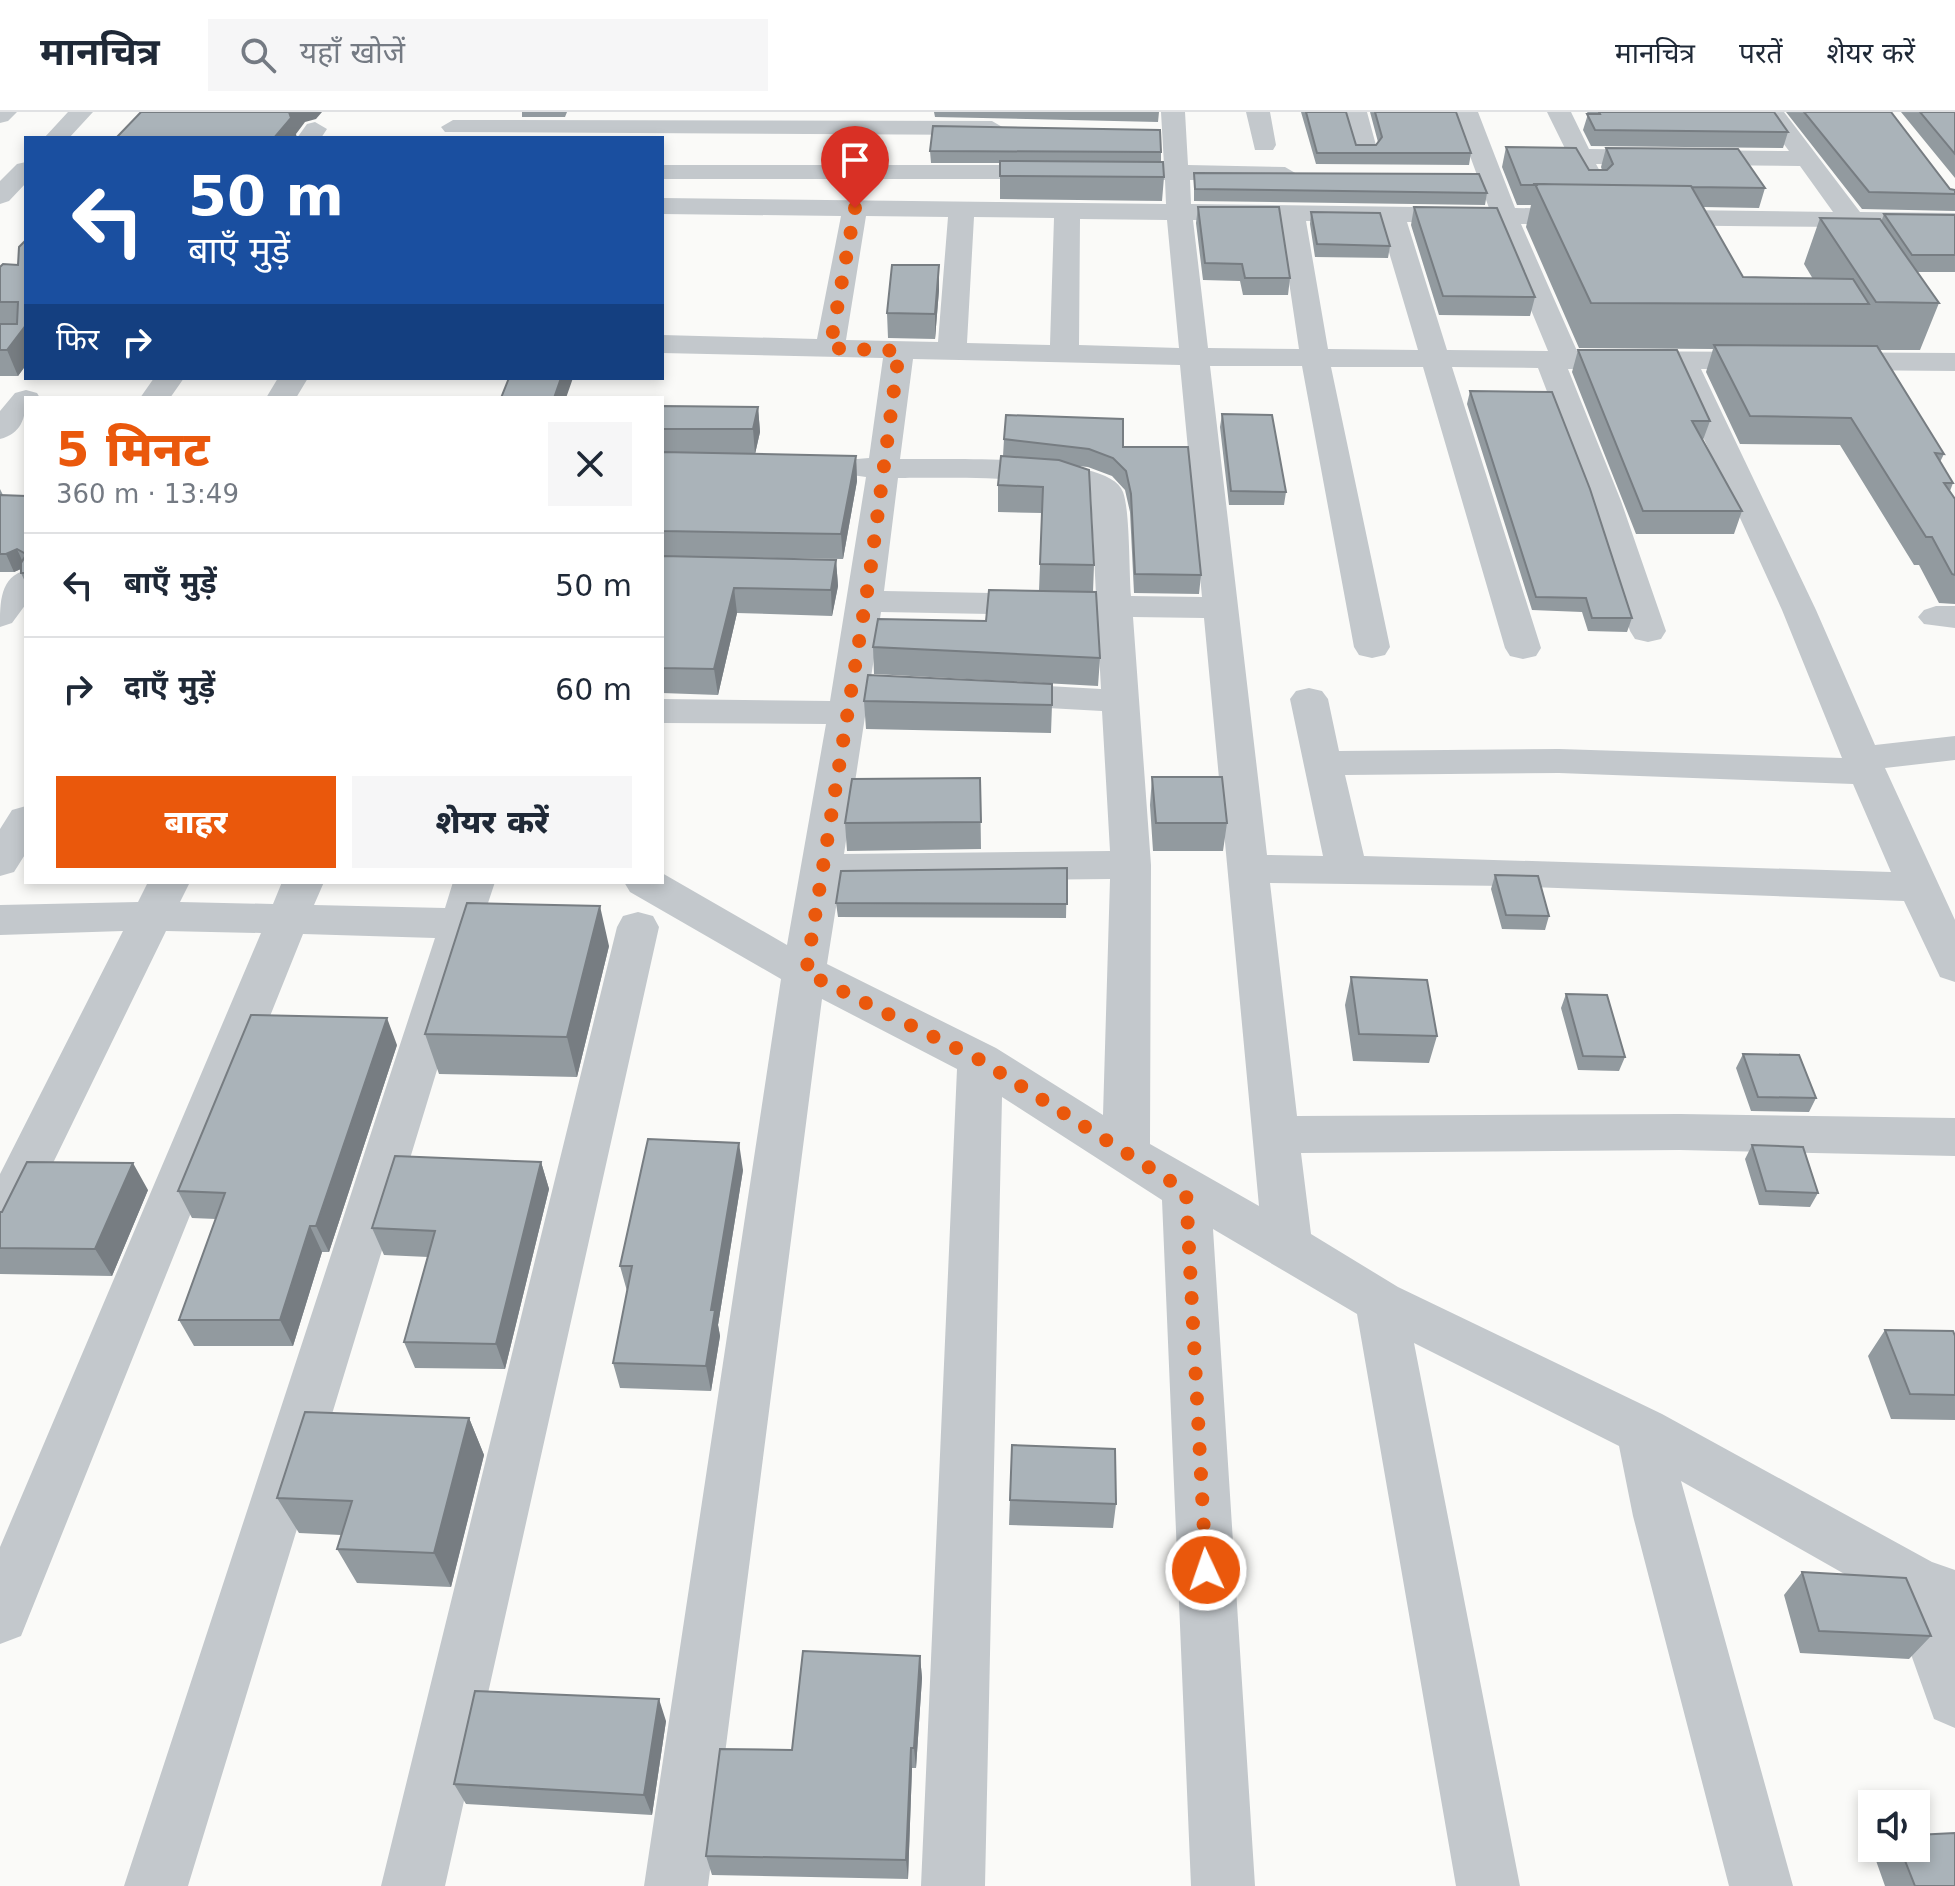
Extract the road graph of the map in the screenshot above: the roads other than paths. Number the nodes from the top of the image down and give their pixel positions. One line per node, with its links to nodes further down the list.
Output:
1 (5, 112): 8 (street)
2 (81, 112): 15 (street)
3 (1258, 112): 16 (street)
4 (1355, 112): 17 (street)
5 (1466, 112): 29 (street)
6 (1559, 112): 18 (street)
7 (1772, 112): 19 (street)
8 (0, 116)
9 (924, 119): 10 (street); 13 (street); 23 (street)
10 (683, 120): 12 (street); 20 (street)
11 (1174, 122): 14 (street); 26 (street)
12 (453, 126)
13 (1017, 129)
14 (1143, 131)
15 (58, 136)
16 (1264, 145)
17 (1365, 149)
18 (1580, 156): 19 (street); 40 (street)
19 (1807, 159): 41 (street)
20 (664, 165)
21 (664, 170): 23 (street)
22 (24, 171): 30 (street)
23 (914, 171): 24 (street); 33 (street)
24 (1084, 172)
25 (1114, 172): 26 (street)
26 (1176, 173): 27 (street); 36 (street)
27 (1306, 174)
28 (1457, 176): 29 (street)
29 (1488, 176): 39 (street)
30 (0, 196)
31 (664, 206): 32 (street)
32 (855, 208): 33 (street); 46 (street)
33 (912, 210): 34 (street)
34 (961, 211): 35 (street); 48 (street)
35 (1067, 212): 36 (street); 49 (street)
36 (1179, 213): 37 (street); 50 (street)
37 (1292, 214): 38 (street); 51 (street)
38 (1391, 214): 39 (street); 52 (street)
39 (1504, 214): 40 (street); 54 (street)
40 (1609, 215): 41 (street)
41 (1854, 220): 42 (street); 43 (street)
42 (1955, 221)
43 (1879, 259)
44 (1930, 336): 55 (street)
45 (664, 344): 46 (street)
46 (830, 348): 47 (street)
47 (899, 351): 48 (street); 61 (street)
48 (952, 352): 49 (street)
49 (1064, 355): 50 (street)
50 (1197, 357): 51 (street); 65 (street)
51 (1315, 358): 52 (street); 68 (street)
52 (1436, 359): 54 (street); 69 (street)
53 (1682, 359): 54 (street); 55 (street); 77 (street)
54 (1559, 361): 67 (street)
55 (1952, 366)
56 (42, 380): 57 (street)
57 (28, 396)
58 (24, 400): 59 (street)
59 (0, 430)
60 (820, 467): 61 (street)
61 (884, 468): 62 (street); 64 (street)
62 (857, 582): 64 (street); 71 (street)
63 (24, 583): 66 (street)
64 (1113, 603): 65 (street); 73 (street)
65 (1222, 608): 82 (street)
66 (0, 616)
67 (1648, 631)
68 (1372, 647)
69 (1523, 648)
70 (963, 693): 73 (street)
71 (861, 696): 74 (street); 81 (street)
72 (1309, 699): 76 (street)
73 (1121, 701): 80 (street)
74 (664, 711)
75 (1955, 748): 77 (street)
76 (1323, 763): 77 (street); 83 (street)
77 (1864, 766): 85 (street)
78 (24, 822): 79 (street)
79 (0, 862)
80 (1131, 865): 81 (street); 97 (street)
81 (822, 868): 93 (street)
82 (1249, 869): 83 (street); 95 (street)
83 (1347, 871): 85 (street)
84 (473, 884): 90 (street)
85 (1919, 887): 92 (street)
86 (160, 899): 87 (street); 89 (street); 99 (street)
87 (295, 901): 90 (street); 104 (street)
88 (626, 912): 93 (street); 107 (street)
89 (0, 920)
90 (459, 923): 91 (street); 106 (street)
91 (519, 924)
92 (1955, 966)
93 (806, 973): 94 (street); 108 (street)
94 (980, 1060): 97 (street); 109 (street)
95 (1276, 1135): 96 (street); 100 (street)
96 (1955, 1137)
97 (1126, 1153): 98 (street)
98 (1186, 1191): 100 (street); 110 (street)
99 (0, 1223)
100 (1287, 1245): 101 (street)
101 (1380, 1302): 102 (street); 111 (street)
102 (1643, 1431): 103 (street); 112 (street)
103 (1935, 1590): 105 (street)
104 (0, 1616)
105 (1955, 1698)
106 (156, 1886)
107 (413, 1886)
108 (676, 1886)
109 (953, 1886)
110 (1223, 1886)
111 (1488, 1886)
112 (1761, 1886)

